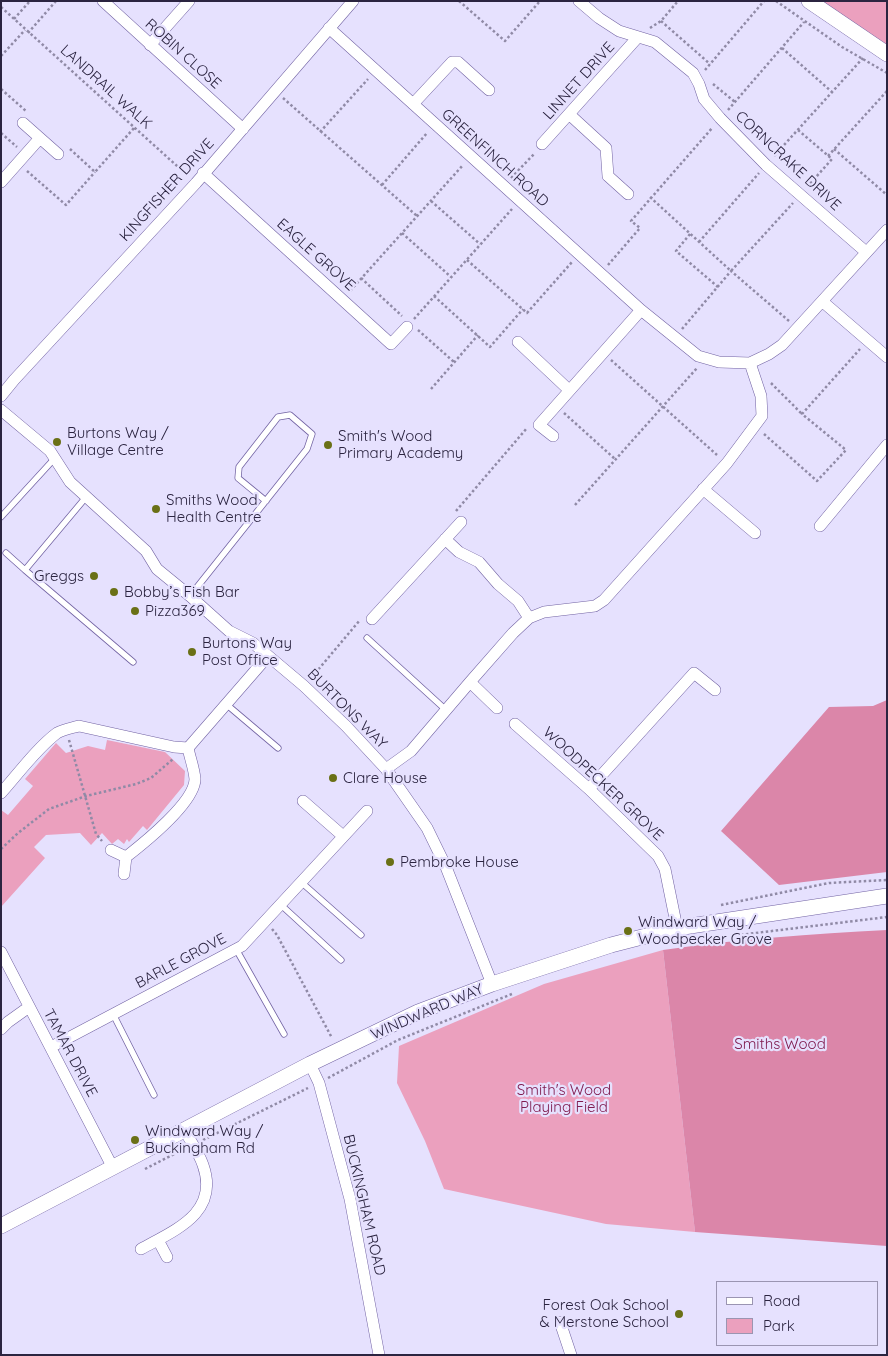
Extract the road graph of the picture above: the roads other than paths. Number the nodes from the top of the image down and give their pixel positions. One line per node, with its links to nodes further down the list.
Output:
1 (103, 1): 8 (street, ROBIN CLOSE)
2 (190, 1): 8 (street)
3 (353, 1): 6 (street, KINGFISHER DRIVE)
4 (579, 1): 7 (street, CORNCRAKE DRIVE)
5 (809, 1): 9 (street)
6 (329, 28): 11 (street, GREENFINCH ROAD); 14 (street, KINGFISHER DRIVE)
7 (638, 37): 12 (street, LINNET DRIVE); 22 (street, CORNCRAKE DRIVE)
8 (150, 45): 14 (street, ROBIN CLOSE)
9 (887, 54)
10 (489, 90): 11 (street)
11 (413, 104): 24 (street, GREENFINCH ROAD)
12 (570, 115): 16 (street, LINNET DRIVE); 20 (street)
13 (27, 118): 15 (street)
14 (243, 129): 18 (street, KINGFISHER DRIVE)
15 (40, 138): 17 (street); 19 (street)
16 (542, 144)
17 (62, 150)
18 (203, 173): 25 (street, EAGLE GROVE); 30 (street, KINGFISHER DRIVE)
19 (1, 182)
20 (628, 194)
21 (887, 230): 22 (street, GREENFINCH ROAD)
22 (866, 252): 23 (street, GREENFINCH ROAD)
23 (823, 302): 27 (street); 28 (street, GREENFINCH ROAD)
24 (640, 310): 28 (street, GREENFINCH ROAD); 29 (street)
25 (407, 327)
26 (518, 342): 29 (street)
27 (887, 357)
28 (750, 362): 35 (street)
29 (569, 390): 32 (street)
30 (1, 396)
31 (1, 410): 34 (street, BURTONS WAY)
32 (553, 436)
33 (887, 445): 40 (street)
34 (55, 458): 36 (street, BURTONS WAY); 38 (lane)
35 (703, 489): 41 (street); 46 (street)
36 (87, 496): 44 (lane); 45 (street, BURTONS WAY)
37 (266, 501): 37 (lane); 45 (lane)
38 (1, 517)
39 (461, 522): 42 (street)
40 (820, 526)
41 (755, 533)
42 (445, 539): 46 (street); 47 (street)
43 (6, 553): 44 (lane)
44 (25, 570): 50 (lane)
45 (190, 596): 49 (street, BURTONS WAY)
46 (529, 618): 51 (street)
47 (372, 619)
48 (367, 638): 55 (lane)
49 (268, 656): 53 (street); 59 (street, BURTONS WAY)
50 (133, 662)
51 (470, 682): 54 (street); 55 (street)
52 (715, 690): 60 (street)
53 (226, 704): 57 (street); 58 (lane)
54 (498, 708)
55 (446, 710): 59 (street)
56 (515, 724): 60 (street, WOODPECKER GROVE)
57 (188, 748): 61 (street); 66 (street)
58 (278, 748)
59 (386, 769): 76 (street, BURTONS WAY)
60 (589, 789): 71 (street, WOODPECKER GROVE)
61 (1, 793)
62 (304, 801): 64 (street)
63 (367, 811): 64 (street, BARLE GROVE)
64 (343, 836): 68 (street, BARLE GROVE)
65 (110, 850): 66 (street)
66 (126, 857): 67 (street)
67 (124, 874)
68 (301, 882): 70 (street, BARLE GROVE); 72 (lane)
69 (887, 896): 71 (street, WINDWARD WAY)
70 (280, 904): 73 (street, BARLE GROVE); 75 (lane)
71 (677, 928): 76 (street, WINDWARD WAY)
72 (361, 936)
73 (236, 949): 78 (street, BARLE GROVE); 80 (lane)
74 (1, 952): 77 (street, TAMAR DRIVE)
75 (341, 960)
76 (492, 984): 82 (street, WINDWARD WAY)
77 (30, 1007): 79 (street); 81 (street, TAMAR DRIVE)
78 (112, 1014): 81 (street, BARLE GROVE); 83 (lane)
79 (1, 1029)
80 (284, 1034)
81 (51, 1047): 85 (street, TAMAR DRIVE)
82 (310, 1064): 84 (street, WINDWARD WAY); 91 (street, BUCKINGHAM ROAD)
83 (154, 1095)
84 (185, 1131): 85 (street, WINDWARD WAY); 87 (street)
85 (113, 1168): 86 (street, WINDWARD WAY)
86 (1, 1226)
87 (158, 1240): 88 (street); 89 (street)
88 (141, 1249)
89 (167, 1257)
90 (560, 1322): 92 (street)
91 (379, 1355)
92 (571, 1355)

